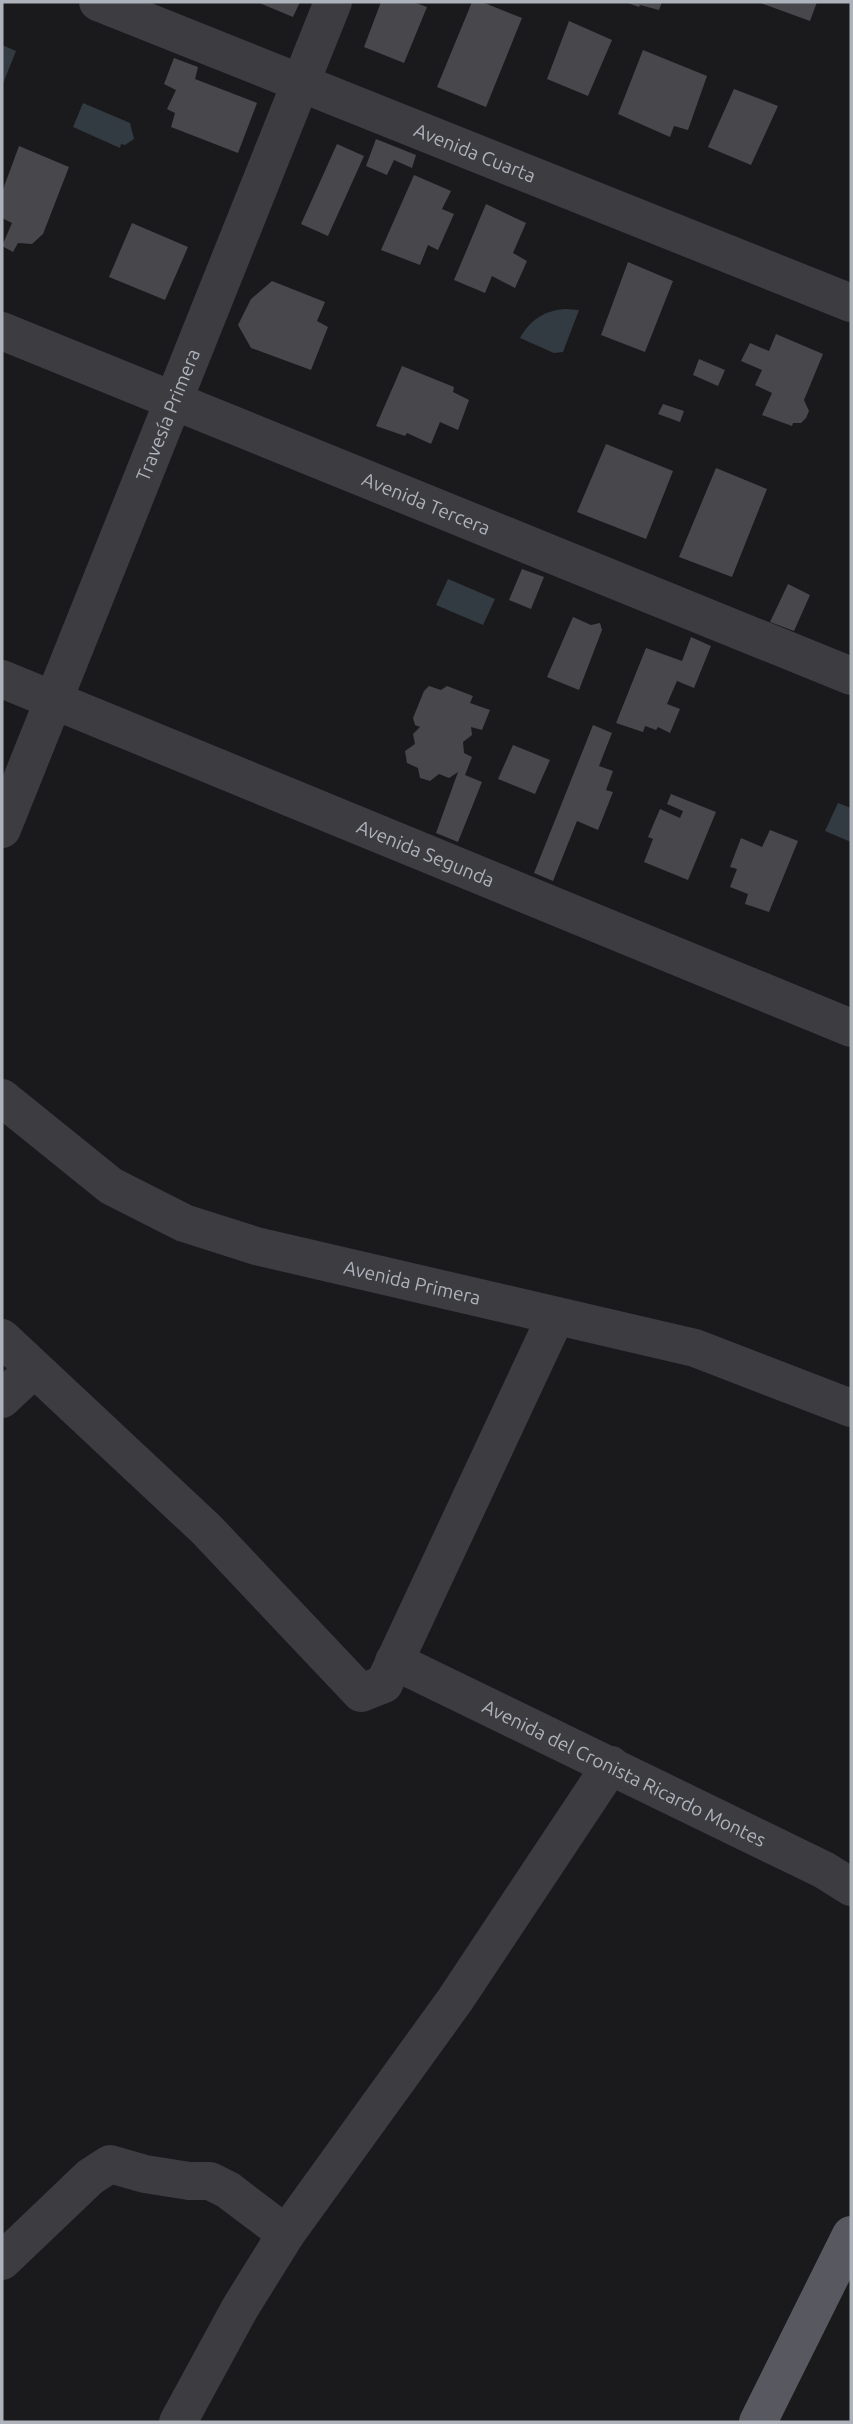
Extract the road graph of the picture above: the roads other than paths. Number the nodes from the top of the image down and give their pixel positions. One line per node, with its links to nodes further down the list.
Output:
1 (98, 2): 3 (street, Avenida Cuarta)
2 (333, 2): 3 (street, Travesía Primera)
3 (301, 84): 4 (street, Avenida Cuarta); 6 (street, Travesía Primera)
4 (851, 303)
5 (2, 331): 6 (street, Avenida Tercera)
6 (173, 400): 7 (street, Avenida Tercera); 9 (street, Travesía Primera)
7 (851, 676)
8 (2, 679): 9 (street, Avenida Segunda)
9 (53, 700): 10 (street, Travesía Primera); 11 (street, Avenida Segunda)
10 (2, 829)
11 (851, 1028)
12 (2, 1098): 13 (street, Avenida Primera)
13 (556, 1316): 17 (street, Avenida Primera); 18 (street)
14 (2, 1338): 15 (street)
15 (34, 1368): 16 (street); 18 (street)
16 (2, 1399)
17 (851, 1408)
18 (394, 1661): 19 (street, Avenida del Cronista Ricardo Montes)
19 (611, 1765): 20 (street, Avenida del Cronista Ricardo Montes); 21 (street)
20 (851, 1887)
21 (286, 2234): 23 (street); 24 (street)
22 (851, 2235): 25 (main road)
23 (2, 2261)
24 (178, 2422)
25 (758, 2422)

